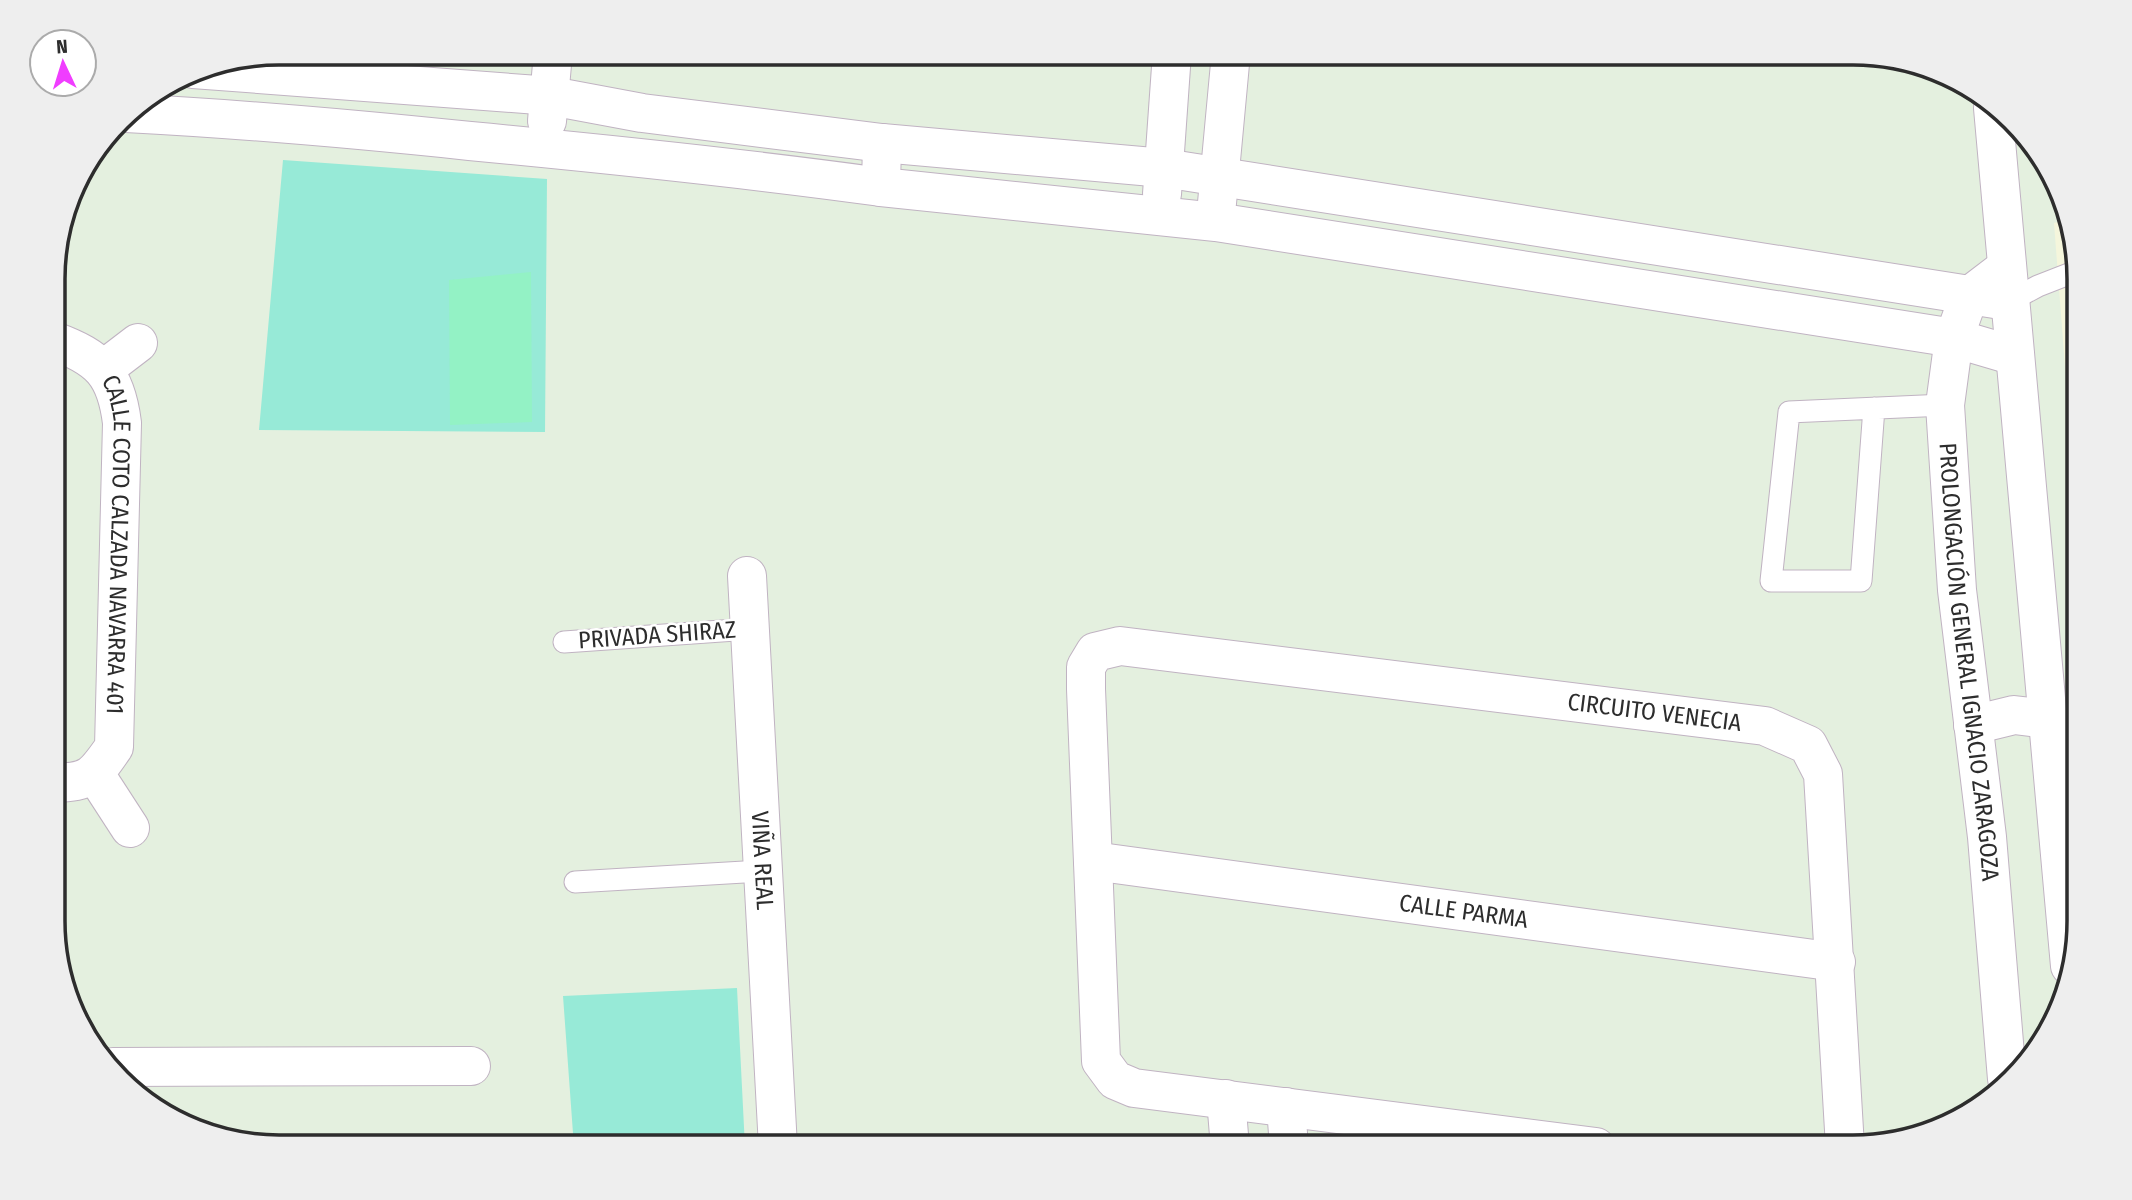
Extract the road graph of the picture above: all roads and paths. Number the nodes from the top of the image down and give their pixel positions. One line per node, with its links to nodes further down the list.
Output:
1 (552, 65): 5 (street)
2 (1171, 65): 10 (street)
3 (1230, 65): 11 (street)
4 (226, 71): 5 (street)
5 (551, 96): 8 (street); 9 (street)
6 (143, 114): 9 (street)
7 (1994, 118): 16 (street)
8 (882, 143): 10 (street); 12 (street)
9 (544, 148): 12 (street)
10 (1164, 168): 11 (street); 13 (street)
11 (1219, 176): 14 (street); 17 (street)
12 (881, 187): 13 (street)
13 (1160, 217): 14 (street)
14 (1216, 222): 18 (street)
15 (2067, 275): 16 (lane)
16 (2008, 284): 17 (street); 21 (street)
17 (1969, 296): 18 (street, PROLONGACIÓN GENERAL IGNACIO ZARAGOZA)
18 (1954, 338): 21 (street); 23 (street, PROLONGACIÓN GENERAL IGNACIO ZARAGOZA)
19 (138, 343): 22 (street)
20 (65, 345): 22 (street, CALLE COTO CALZADA NAVARRA 401)
21 (2015, 356): 28 (street)
22 (104, 369): 30 (street, CALLE COTO CALZADA NAVARRA 401)
23 (1945, 405): 24 (lane); 29 (street, PROLONGACIÓN GENERAL IGNACIO ZARAGOZA)
24 (1874, 408): 24 (lane)
25 (747, 576): 26 (street, VIÑA REAL)
26 (750, 629): 27 (lane, PRIVADA SHIRAZ); 35 (street, VIÑA REAL)
27 (564, 642)
28 (2048, 719): 29 (street); 32 (street)
29 (1973, 725): 40 (street, PROLONGACIÓN GENERAL IGNACIO ZARAGOZA)
30 (95, 774): 31 (street); 33 (street)
31 (65, 783)
32 (2067, 816)
33 (130, 828)
34 (1093, 861): 37 (street, CALLE PARMA); 37 (street, CIRCUITO VENECIA); 41 (street)
35 (761, 871): 36 (lane); 43 (street, VIÑA REAL)
36 (575, 882)
37 (1836, 962): 47 (street, CIRCUITO VENECIA)
38 (471, 1066): 39 (street)
39 (123, 1068)
40 (2006, 1070)
41 (1226, 1099): 42 (street); 44 (street)
42 (1286, 1107): 45 (street); 46 (street)
43 (777, 1135)
44 (1229, 1135)
45 (1288, 1135)
46 (1503, 1135)
47 (1844, 1135)

